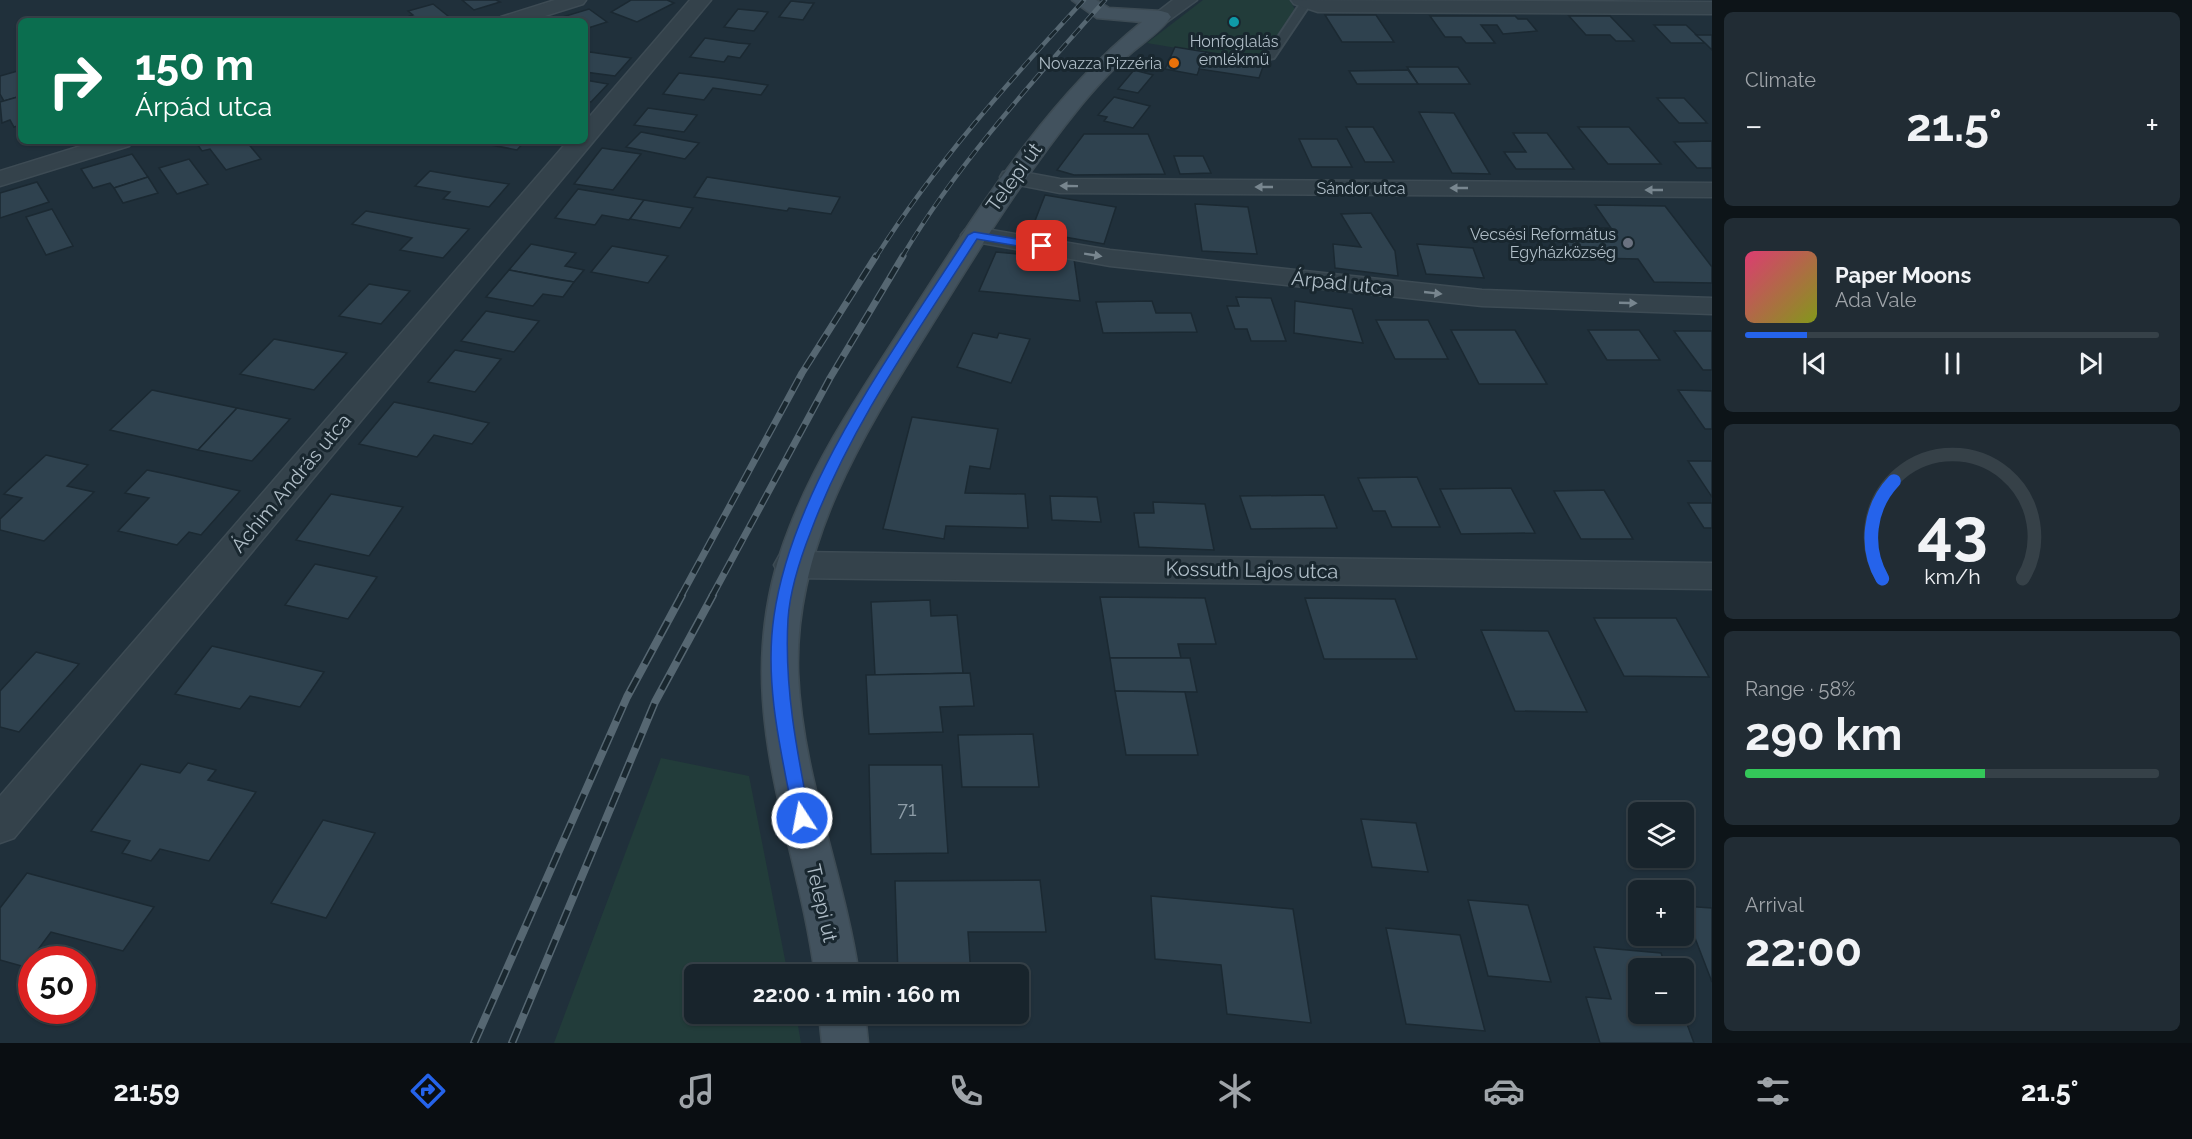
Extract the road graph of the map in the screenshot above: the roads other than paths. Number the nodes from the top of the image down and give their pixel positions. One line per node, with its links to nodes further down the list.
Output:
1 (576, 0): 10 (street)
2 (701, 0): 13 (street)
3 (1082, 0): 8 (main road)
4 (1121, 0): 9 (main road)
5 (1187, 0): 9 (street)
6 (1308, 3): 7 (street); 11 (lane)
7 (1712, 8)
8 (1104, 14): 9 (main road); 12 (main road)
9 (1161, 17): 12 (main road, Telepi út)
10 (518, 18)
11 (1269, 58)
12 (1109, 61): 16 (main road, Telepi út)
13 (588, 133)
14 (111, 144): 17 (street)
15 (579, 144): 23 (street, Áchim András utca)
16 (1012, 177): 18 (street, Sándor utca, one-way to 16); 19 (main road, Telepi út)
17 (0, 178)
18 (1712, 190)
19 (974, 235): 20 (street, Árpád utca, one-way to 20); 21 (main road, Telepi út)
20 (1712, 306)
21 (791, 565): 22 (street, Kossuth Lajos utca); 24 (main road, Telepi út)
22 (1712, 576)
23 (0, 825)
24 (835, 964)
25 (843, 1024): 26 (main road)
26 (845, 1043)

